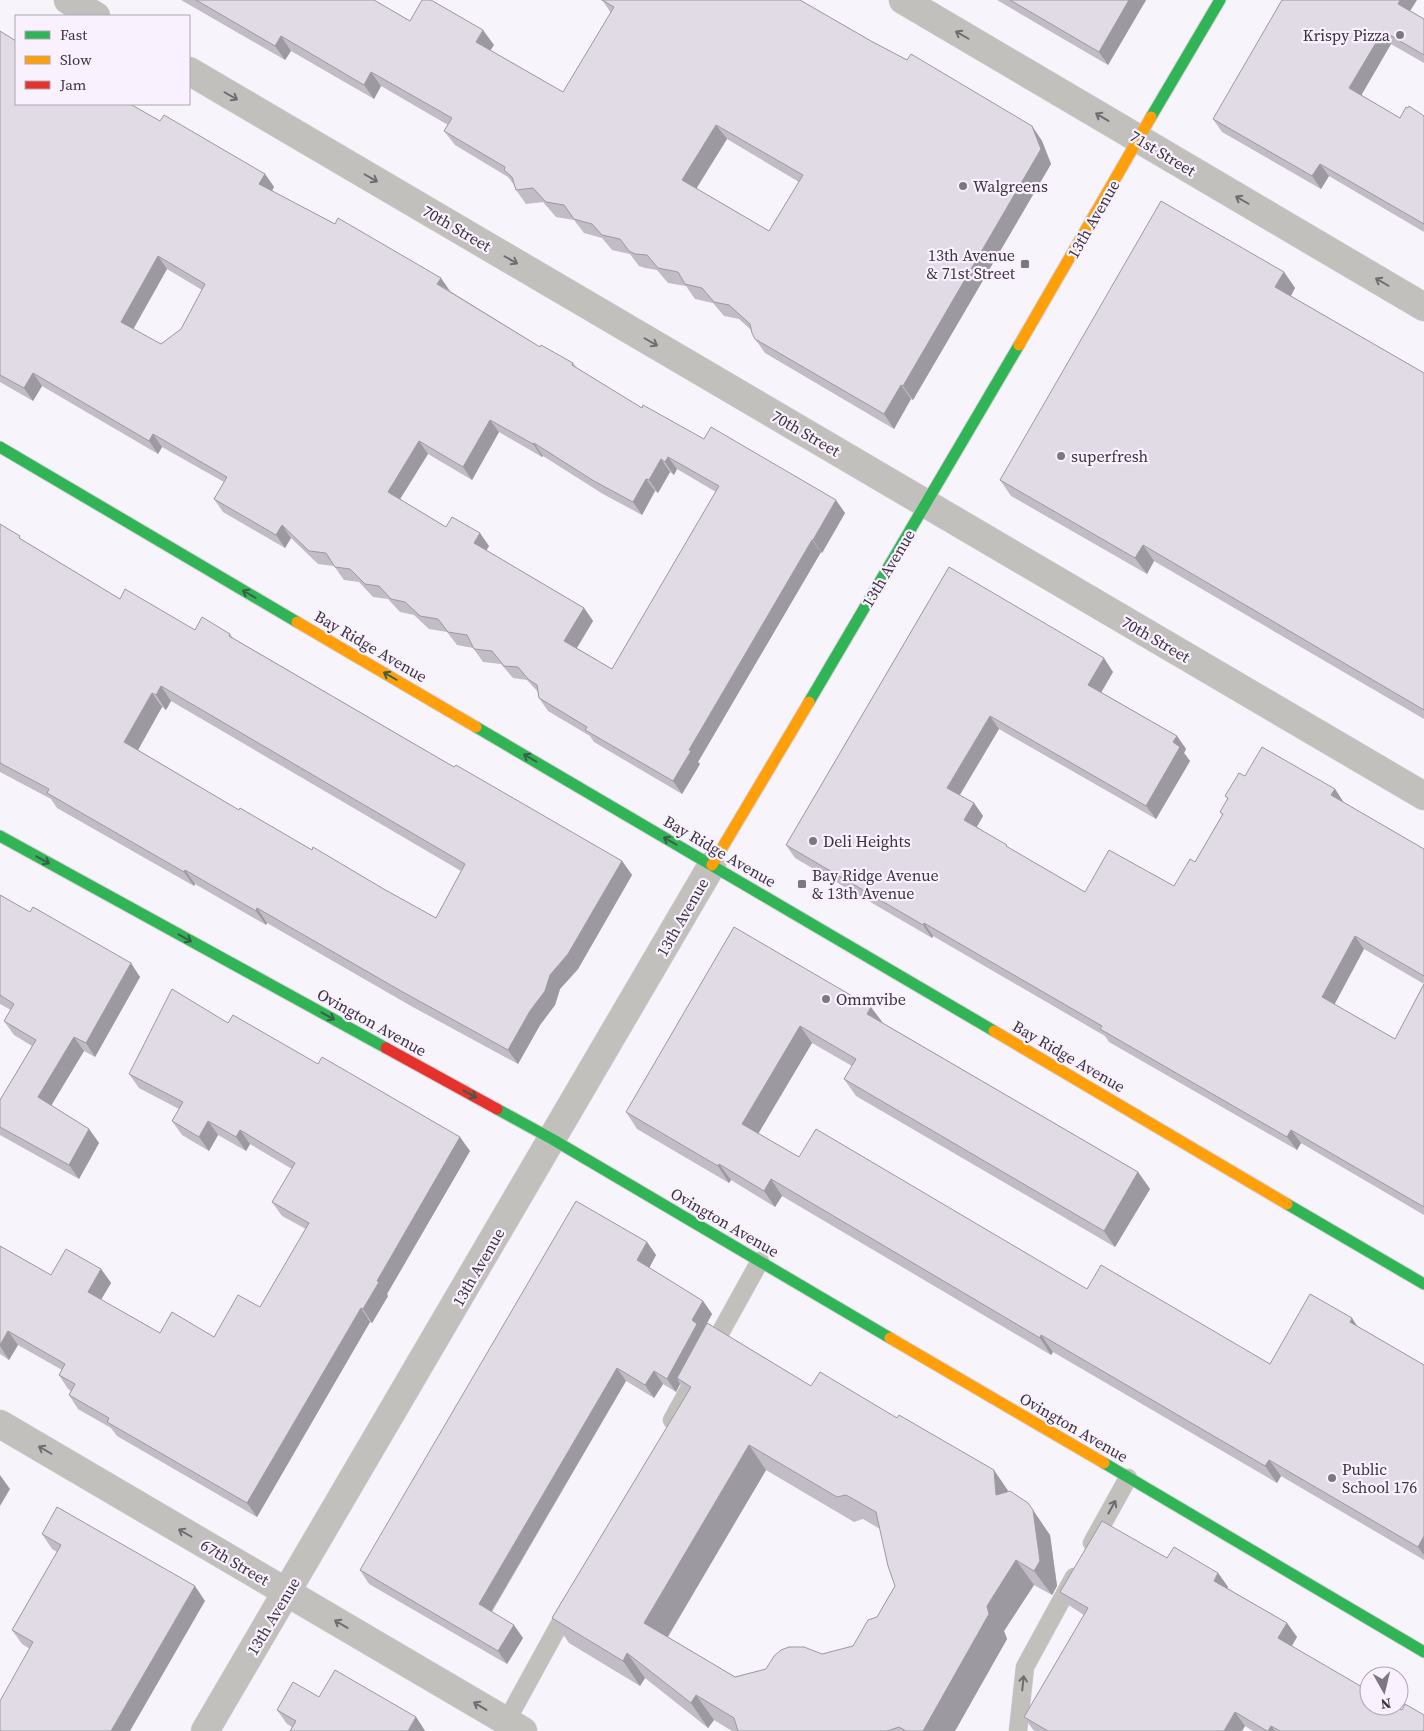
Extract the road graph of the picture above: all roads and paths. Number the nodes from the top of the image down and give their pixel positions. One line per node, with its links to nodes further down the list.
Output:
1 (68, 0): 4 (street)
2 (902, 0): 6 (street, 71st Street, one-way to 2)
3 (1220, 0): 6 (street, 13th Avenue)
4 (94, 15)
5 (190, 72): 9 (street, 70th Street, one-way to 9)
6 (1139, 139): 7 (street, 71st Street, one-way to 6); 9 (street, 13th Avenue)
7 (1424, 307)
8 (0, 447): 12 (street, Bay Ridge Avenue, one-way to 8)
9 (926, 504): 10 (street, 70th Street); 12 (street, 13th Avenue)
10 (1424, 796)
11 (0, 836): 13 (street, Ovington Avenue, one-way to 13)
12 (712, 865): 13 (street, 13th Avenue); 15 (street, Bay Ridge Avenue)
13 (552, 1139): 14 (street, Ovington Avenue); 19 (street, 13th Avenue)
14 (760, 1261): 17 (lane); 18 (street, Ovington Avenue)
15 (1424, 1284)
16 (0, 1424): 19 (street, 67th Street, one-way to 16)
17 (666, 1431)
18 (1128, 1478): 21 (street, Ovington Avenue); 24 (lane, one-way to 18)
19 (287, 1592): 22 (street, 67th Street, one-way to 19); 23 (street, 13th Avenue)
20 (576, 1595): 22 (lane)
21 (1424, 1652)
22 (514, 1726)
23 (205, 1731)
24 (1018, 1731)

